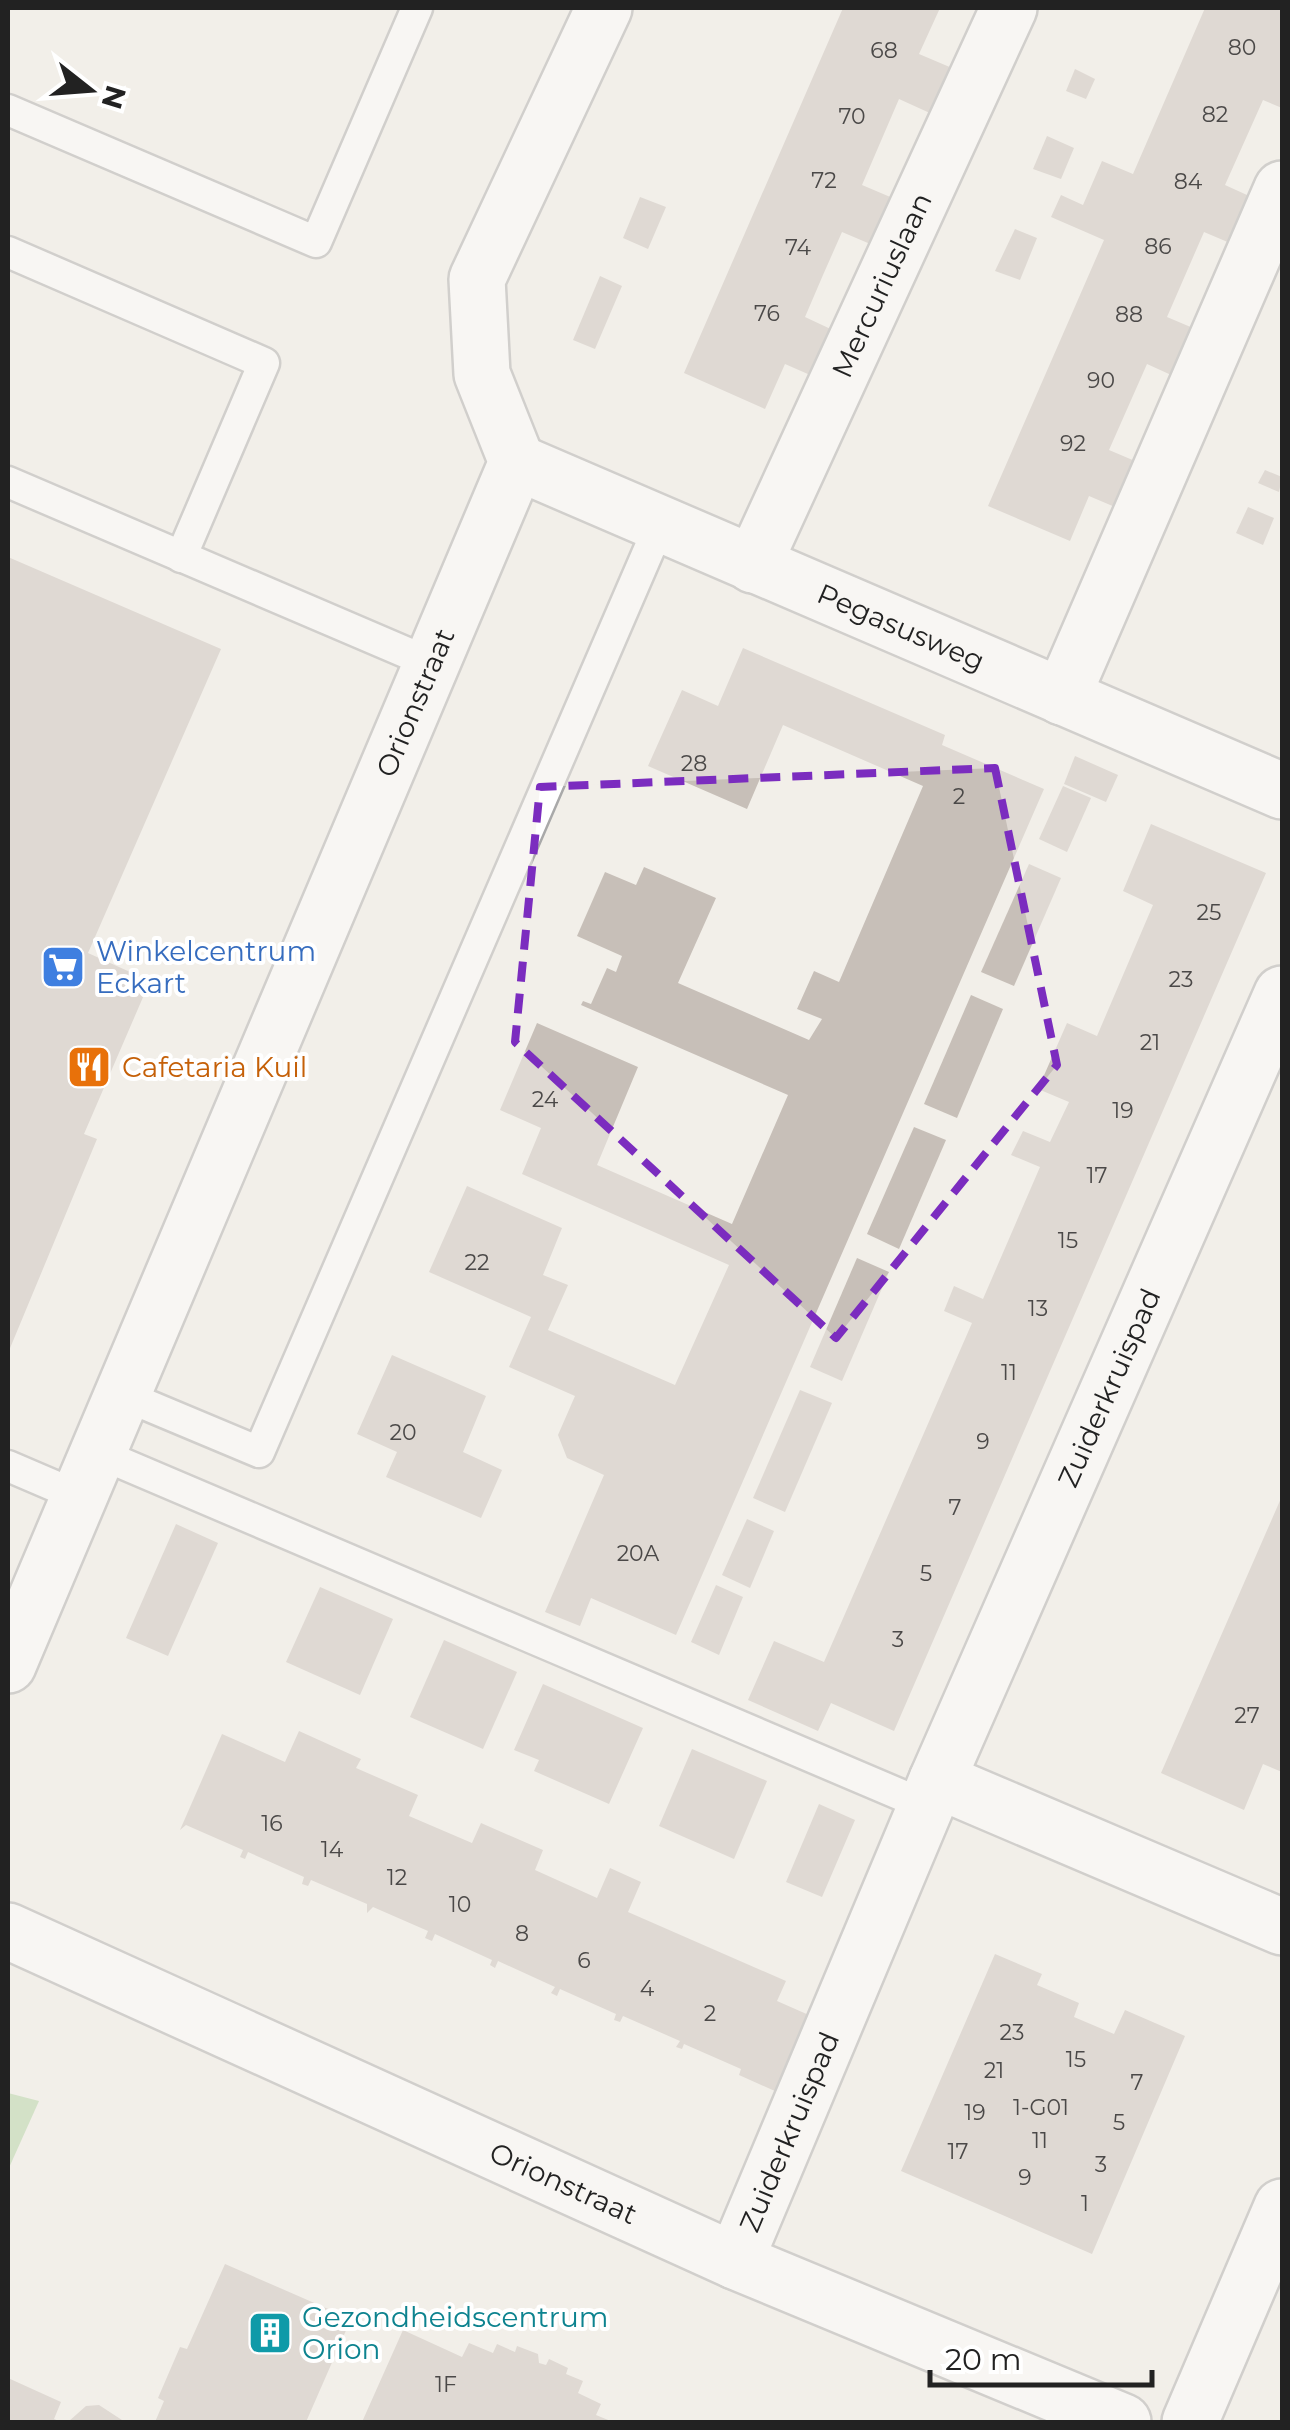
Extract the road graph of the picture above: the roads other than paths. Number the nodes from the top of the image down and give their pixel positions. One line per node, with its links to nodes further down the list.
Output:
1 (417, 8): 4 (lane)
2 (604, 8): 7 (street)
3 (1009, 8): 11 (street, Mercuriuslaan)
4 (8, 110)
5 (1282, 190): 13 (street)
6 (8, 252): 10 (lane)
7 (516, 462): 9 (street, Pegasusweg); 12 (street, Orionstraat)
8 (8, 482): 10 (lane)
9 (660, 522): 11 (street, Pegasusweg); 16 (lane)
10 (181, 557): 12 (lane)
11 (753, 565): 13 (street, Pegasusweg)
12 (433, 664): 16 (street, Orionstraat)
13 (1062, 697): 14 (street, Pegasusweg)
14 (1282, 791)
15 (1282, 994): 20 (street, Zuiderkruispad)
16 (123, 1395): 18 (street, Orionstraat)
17 (8, 1466): 18 (lane)
18 (88, 1474): 19 (street, Orionstraat); 20 (lane)
19 (8, 1665)
20 (932, 1793): 21 (street); 24 (street, Zuiderkruispad)
21 (1282, 1928)
22 (8, 1932): 24 (street, Orionstraat)
23 (1282, 2206): 26 (street)
24 (735, 2261): 25 (street, Orionstraat)
25 (1123, 2422)
26 (1190, 2422)

